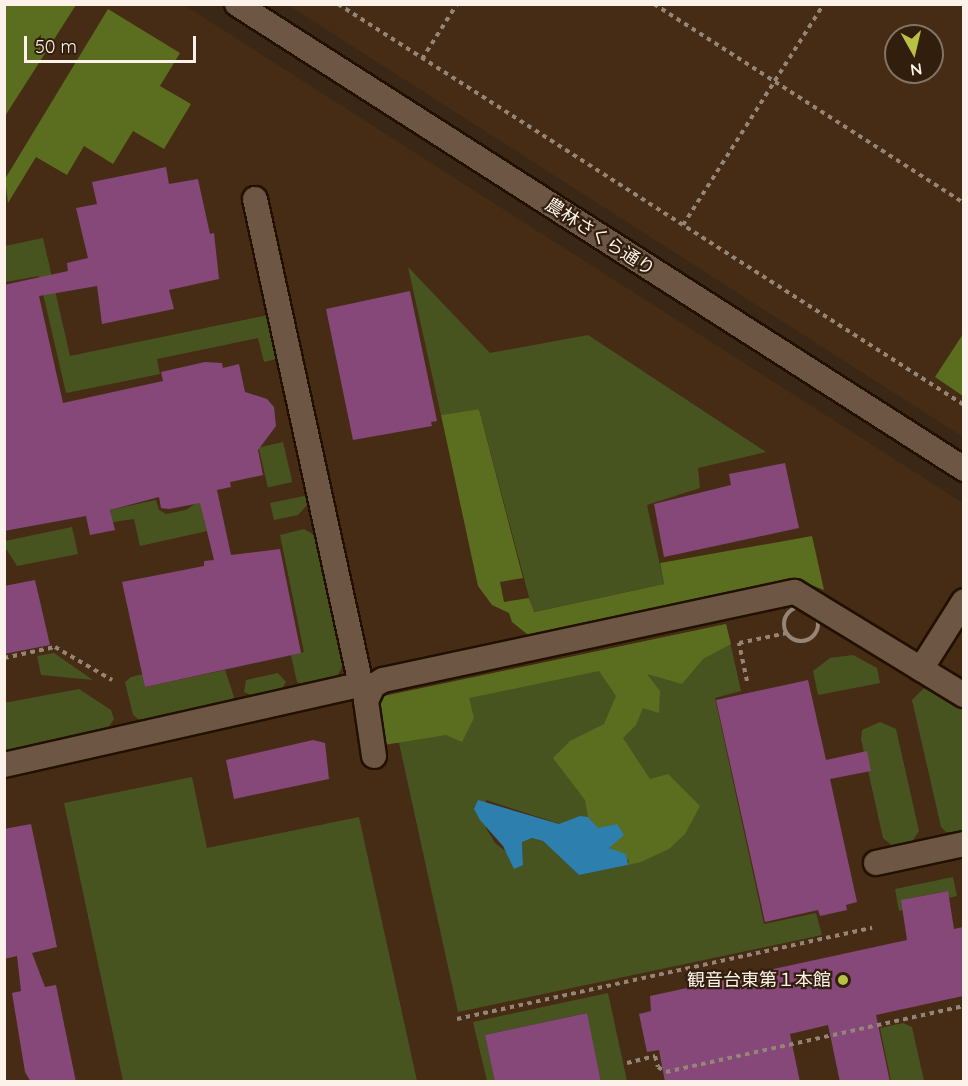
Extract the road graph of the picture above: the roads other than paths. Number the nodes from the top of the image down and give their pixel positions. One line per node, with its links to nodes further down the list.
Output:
1 (237, 4): 3 (street, 農林さくら通り)
2 (255, 199): 6 (street)
3 (963, 469)
4 (963, 602): 5 (street)
5 (921, 669): 6 (street); 7 (street)
6 (365, 688): 8 (street); 9 (street)
7 (963, 695)
8 (374, 756)
9 (4, 765)
10 (963, 844): 11 (street)
11 (876, 863)

